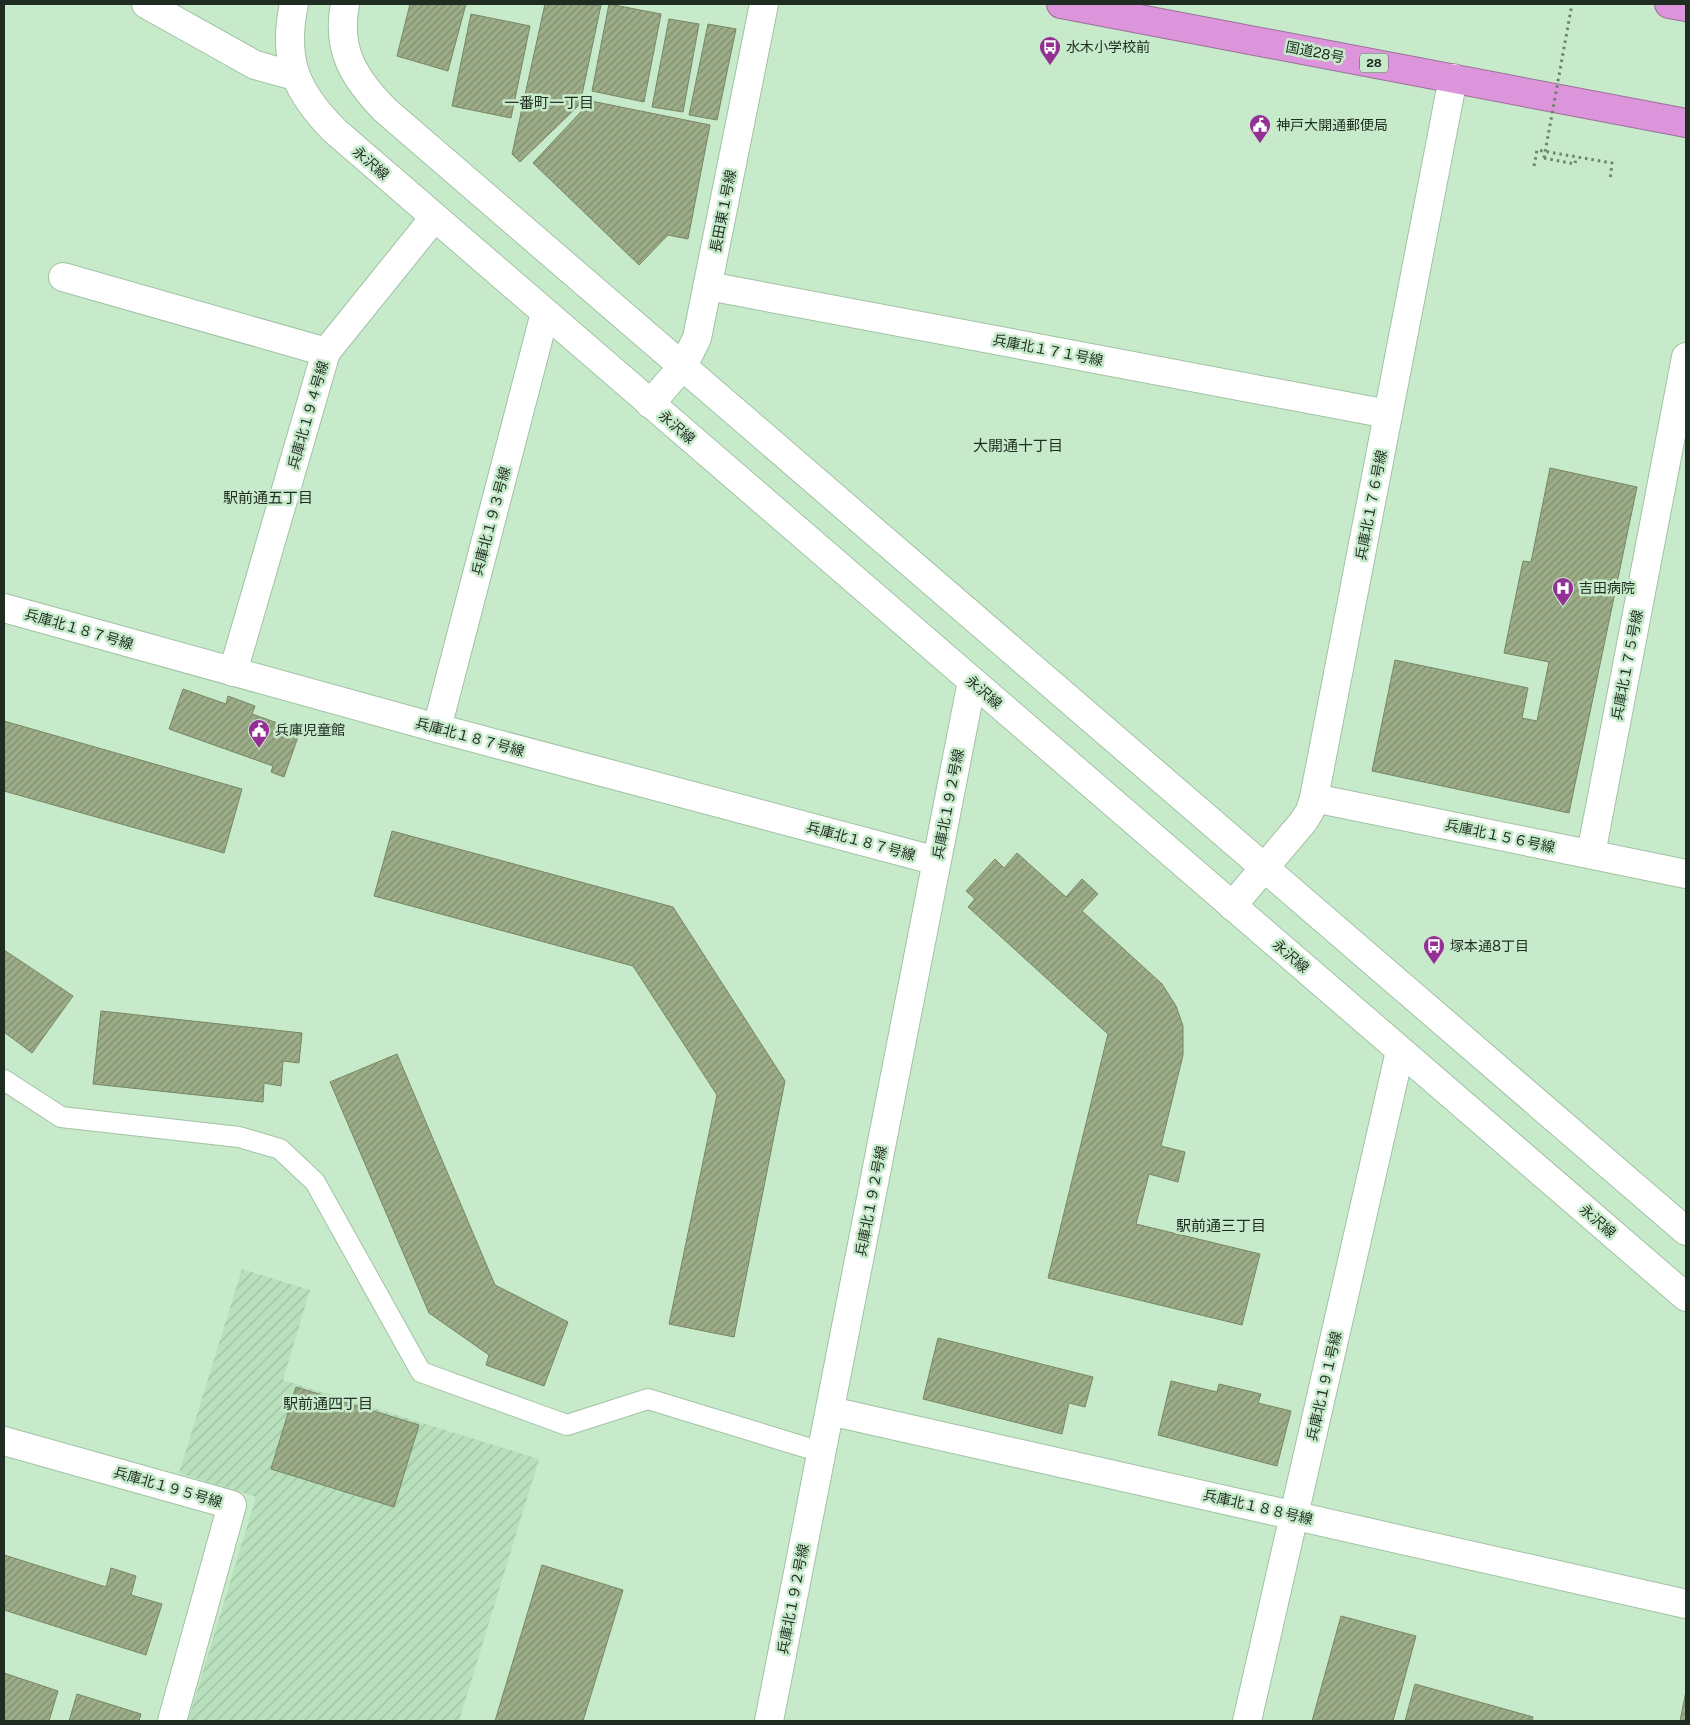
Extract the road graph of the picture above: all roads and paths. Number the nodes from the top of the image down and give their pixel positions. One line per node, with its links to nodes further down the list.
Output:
1 (146, 4): 9 (street)
2 (294, 4): 9 (street, 永沢線)
3 (345, 4): 21 (street)
4 (764, 4): 17 (street, 長田東１号線)
5 (1061, 4): 10 (highway, 国道28号 / 28)
6 (1572, 4): 12 (path, bridge)
7 (1669, 4): 8 (highway)
8 (1686, 7)
9 (295, 76): 15 (street, 永沢線)
10 (1453, 78): 11 (highway, 国道28号 / 28); 23 (street, 兵庫北１７６号線)
11 (1686, 123)
12 (1576, 157): 13 (path); 14 (path)
13 (1534, 166)
14 (1610, 180)
15 (434, 218): 18 (street, 永沢線); 19 (street, 兵庫北１９４号線)
16 (63, 277): 19 (street)
17 (708, 286): 21 (street, 長田東１号線); 23 (street, 兵庫北１７１号線)
18 (545, 313): 22 (street, 永沢線); 27 (street, 兵庫北１９３号線)
19 (326, 352): 25 (street, 兵庫北１９４号線)
20 (1686, 358): 29 (street, 兵庫北１７５号線)
21 (683, 366): 22 (street, 長田東１号線); 31 (street)
22 (650, 404): 26 (street, 永沢線)
23 (1388, 414): 28 (street, 兵庫北１７６号線)
24 (4, 608): 25 (street, 兵庫北１８７号線)
25 (233, 672): 27 (street, 兵庫北１８７号線)
26 (972, 681): 30 (street, 兵庫北１９２号線); 33 (street, 永沢線)
27 (437, 728): 30 (street, 兵庫北１８７号線)
28 (1314, 798): 29 (street, 兵庫北１５６号線); 31 (street, 兵庫北１７６号線)
29 (1591, 854): 32 (street, 兵庫北１５６号線)
30 (937, 861): 38 (street, 兵庫北１９２号線)
31 (1265, 867): 33 (street, 兵庫北１７６号線); 36 (street)
32 (1686, 874)
33 (1232, 906): 34 (street, 永沢線)
34 (1400, 1051): 37 (street, 永沢線); 41 (street, 兵庫北１９１号線)
35 (4, 1080): 40 (lane)
36 (1686, 1231)
37 (1686, 1297)
38 (830, 1411): 40 (street, 兵庫北１９２号線); 41 (street, 兵庫北１８８号線)
39 (4, 1441): 43 (street, 兵庫北１９５号線)
40 (821, 1452): 44 (street, 兵庫北１９２号線)
41 (1294, 1515): 42 (street, 兵庫北１８８号線); 45 (street, 兵庫北１９１号線)
42 (1686, 1604)
43 (172, 1721)
44 (769, 1721)
45 (1247, 1721)

